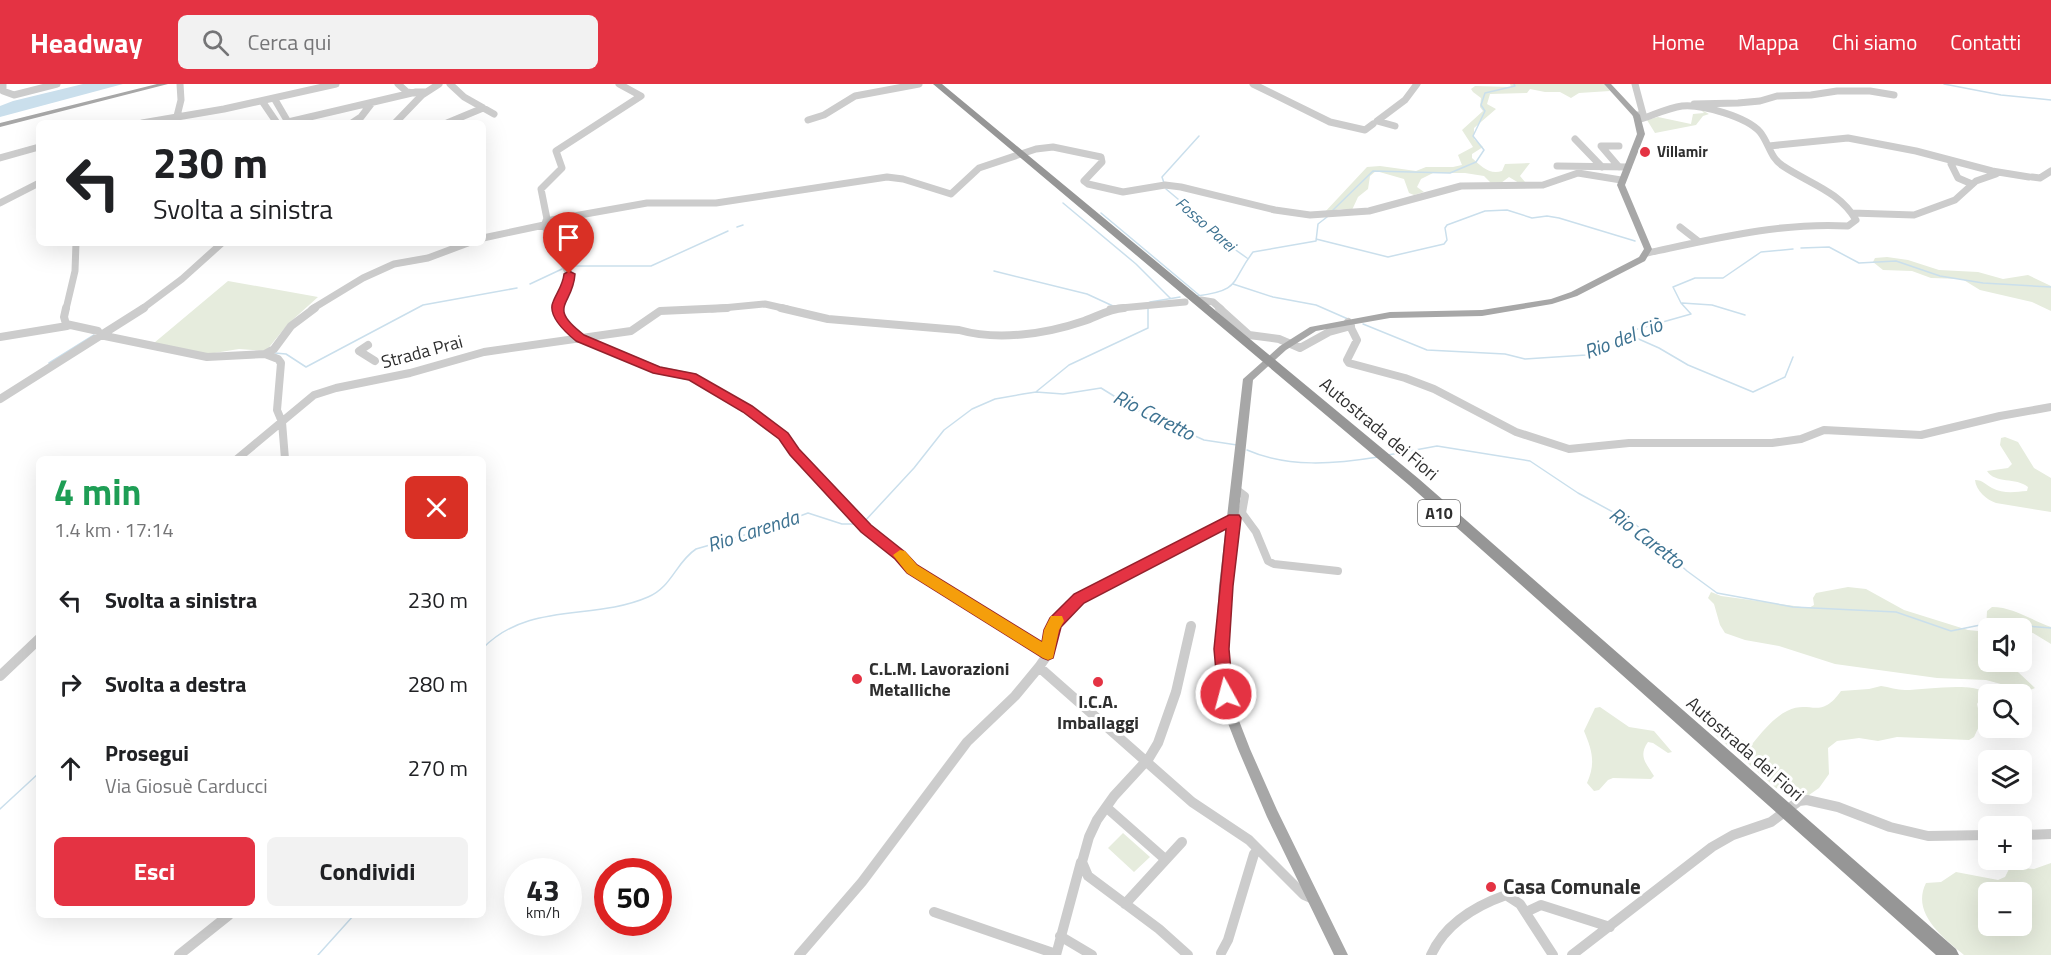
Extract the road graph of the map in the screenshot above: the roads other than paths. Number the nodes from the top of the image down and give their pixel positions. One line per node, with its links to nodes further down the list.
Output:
1 (3, 84): 2 (street)
2 (57, 84)
3 (165, 84): 37 (main road)
4 (180, 84): 26 (street)
5 (334, 84): 20 (street)
6 (398, 84): 18 (street)
7 (439, 84): 17 (street)
8 (450, 84): 24 (street)
9 (619, 84): 55 (street)
10 (919, 84): 35 (street)
11 (930, 84): 115 (highway, Autostrada dei Fiori / A10)
12 (937, 84): 116 (highway, Autostrada dei Fiori / A10)
13 (1253, 84): 36 (street)
14 (1417, 84): 38 (street)
15 (1607, 84): 27 (main road)
16 (1635, 84): 27 (street)
17 (426, 92): 18 (street); 33 (street)
18 (405, 94): 22 (street)
19 (1894, 95): 23 (street)
20 (274, 98): 21 (street); 30 (street)
21 (262, 101): 26 (street); 29 (street)
22 (371, 104): 31 (street); 32 (street)
23 (1690, 106): 27 (street); 41 (street)
24 (483, 108): 25 (street); 34 (street)
25 (494, 114)
26 (177, 116): 28 (street)
27 (1637, 118): 47 (main road)
28 (157, 120)
29 (274, 120)
30 (285, 120)
31 (299, 120)
32 (356, 120)
33 (398, 120)
34 (454, 120)
35 (808, 120)
36 (1373, 124)
37 (0, 126)
38 (1395, 126)
39 (1575, 139): 46 (street)
40 (1619, 146): 47 (street)
41 (1769, 146): 44 (street); 54 (street)
42 (36, 148): 43 (street)
43 (0, 158)
44 (1953, 162): 49 (street); 51 (street)
45 (1557, 166): 46 (street)
46 (1602, 167): 47 (street)
47 (1624, 167): 50 (main road)
48 (2051, 171): 49 (street)
49 (1997, 174): 51 (street)
50 (1621, 180): 55 (street); 62 (main road)
51 (1972, 184): 54 (street)
52 (36, 185): 53 (street)
53 (0, 203)
54 (1852, 213): 58 (street)
55 (545, 223): 57 (street); 71 (street)
56 (1680, 227): 58 (street)
57 (486, 237)
58 (1698, 241): 62 (street)
59 (76, 246): 65 (street)
60 (219, 246): 69 (street)
61 (460, 246): 73 (street)
62 (1647, 253): 66 (main road)
63 (1201, 300): 66 (street)
64 (1185, 302): 71 (street, Strada Prai)
65 (65, 314): 67 (street); 68 (street)
66 (1350, 324): 76 (street); 80 (main road)
67 (67, 326): 68 (street); 70 (street)
68 (84, 328): 69 (street)
69 (100, 335): 73 (street); 75 (street)
70 (0, 337)
71 (580, 338): 77 (street, Strada Prai); 85 (street)
72 (368, 345): 74 (street)
73 (265, 354): 77 (street)
74 (375, 361)
75 (0, 399)
76 (2051, 407)
77 (282, 422): 78 (street, Strada Prai); 79 (street)
78 (241, 456)
79 (285, 456)
80 (1237, 490): 81 (main road); 82 (street)
81 (1234, 518): 85 (street); 97 (main road)
82 (1338, 571)
83 (1191, 626): 88 (street)
84 (36, 642): 87 (street)
85 (1048, 654): 86 (street)
86 (1039, 667): 88 (street); 107 (street)
87 (0, 676)
88 (1147, 761): 89 (street); 94 (street)
89 (1106, 807): 95 (street); 96 (street)
90 (2051, 834): 92 (street)
91 (1978, 835): 102 (street)
92 (2032, 835)
93 (1182, 842): 95 (street)
94 (1258, 849): 97 (street); 105 (street)
95 (1165, 859): 98 (street)
96 (1081, 861): 98 (street); 103 (street)
97 (1313, 899): 104 (main road)
98 (1125, 904): 110 (street)
99 (934, 912): 108 (street)
100 (1526, 912): 102 (street); 112 (street); 113 (street)
101 (225, 918): 106 (street)
102 (1610, 927): 114 (street)
103 (1060, 936): 108 (street); 109 (street)
104 (1339, 950): 111 (street)
105 (1221, 953)
106 (178, 955)
107 (799, 955)
108 (1056, 955)
109 (1092, 955)
110 (1188, 955)
111 (1349, 955)
112 (1431, 955)
113 (1552, 955)
114 (1572, 955)
115 (1938, 955)
116 (1950, 955)

